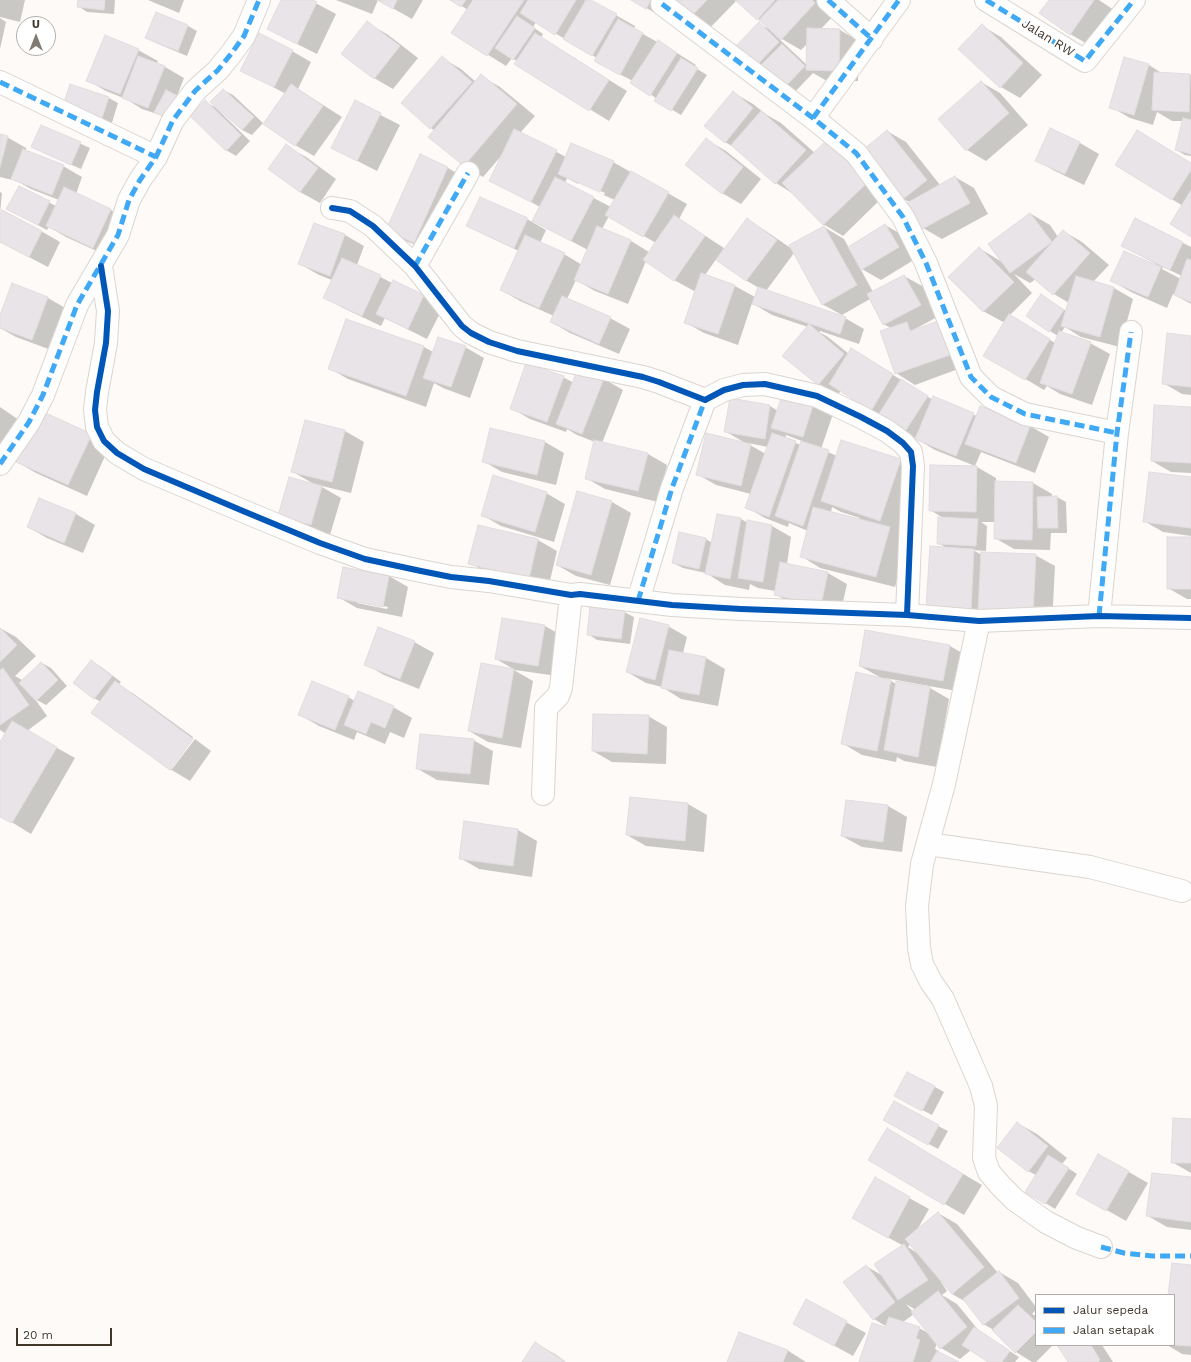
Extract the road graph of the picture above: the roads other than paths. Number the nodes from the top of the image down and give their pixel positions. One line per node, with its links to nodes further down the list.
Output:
1 (259, 0): 10 (street)
2 (828, 0): 7 (street)
3 (899, 0): 7 (street)
4 (986, 0): 5 (street, Jalan RW)
5 (1134, 0)
6 (662, 4): 9 (street)
7 (872, 39): 9 (street)
8 (0, 82): 10 (street)
9 (813, 118): 17 (street)
10 (156, 158): 13 (street)
11 (468, 173): 14 (street)
12 (332, 208): 14 (street)
13 (101, 266): 18 (street); 19 (street)
14 (415, 266): 16 (street)
15 (1131, 332): 17 (street)
16 (705, 400): 20 (street); 21 (street)
17 (1117, 433): 22 (street)
18 (0, 464)
19 (571, 595): 20 (street); 25 (street)
20 (638, 601): 21 (street)
21 (907, 615): 24 (street)
22 (1099, 616): 23 (street); 24 (street)
23 (1191, 618)
24 (979, 620): 26 (street)
25 (543, 794)
26 (928, 844): 27 (street); 28 (street)
27 (1182, 891)
28 (1101, 1247)

